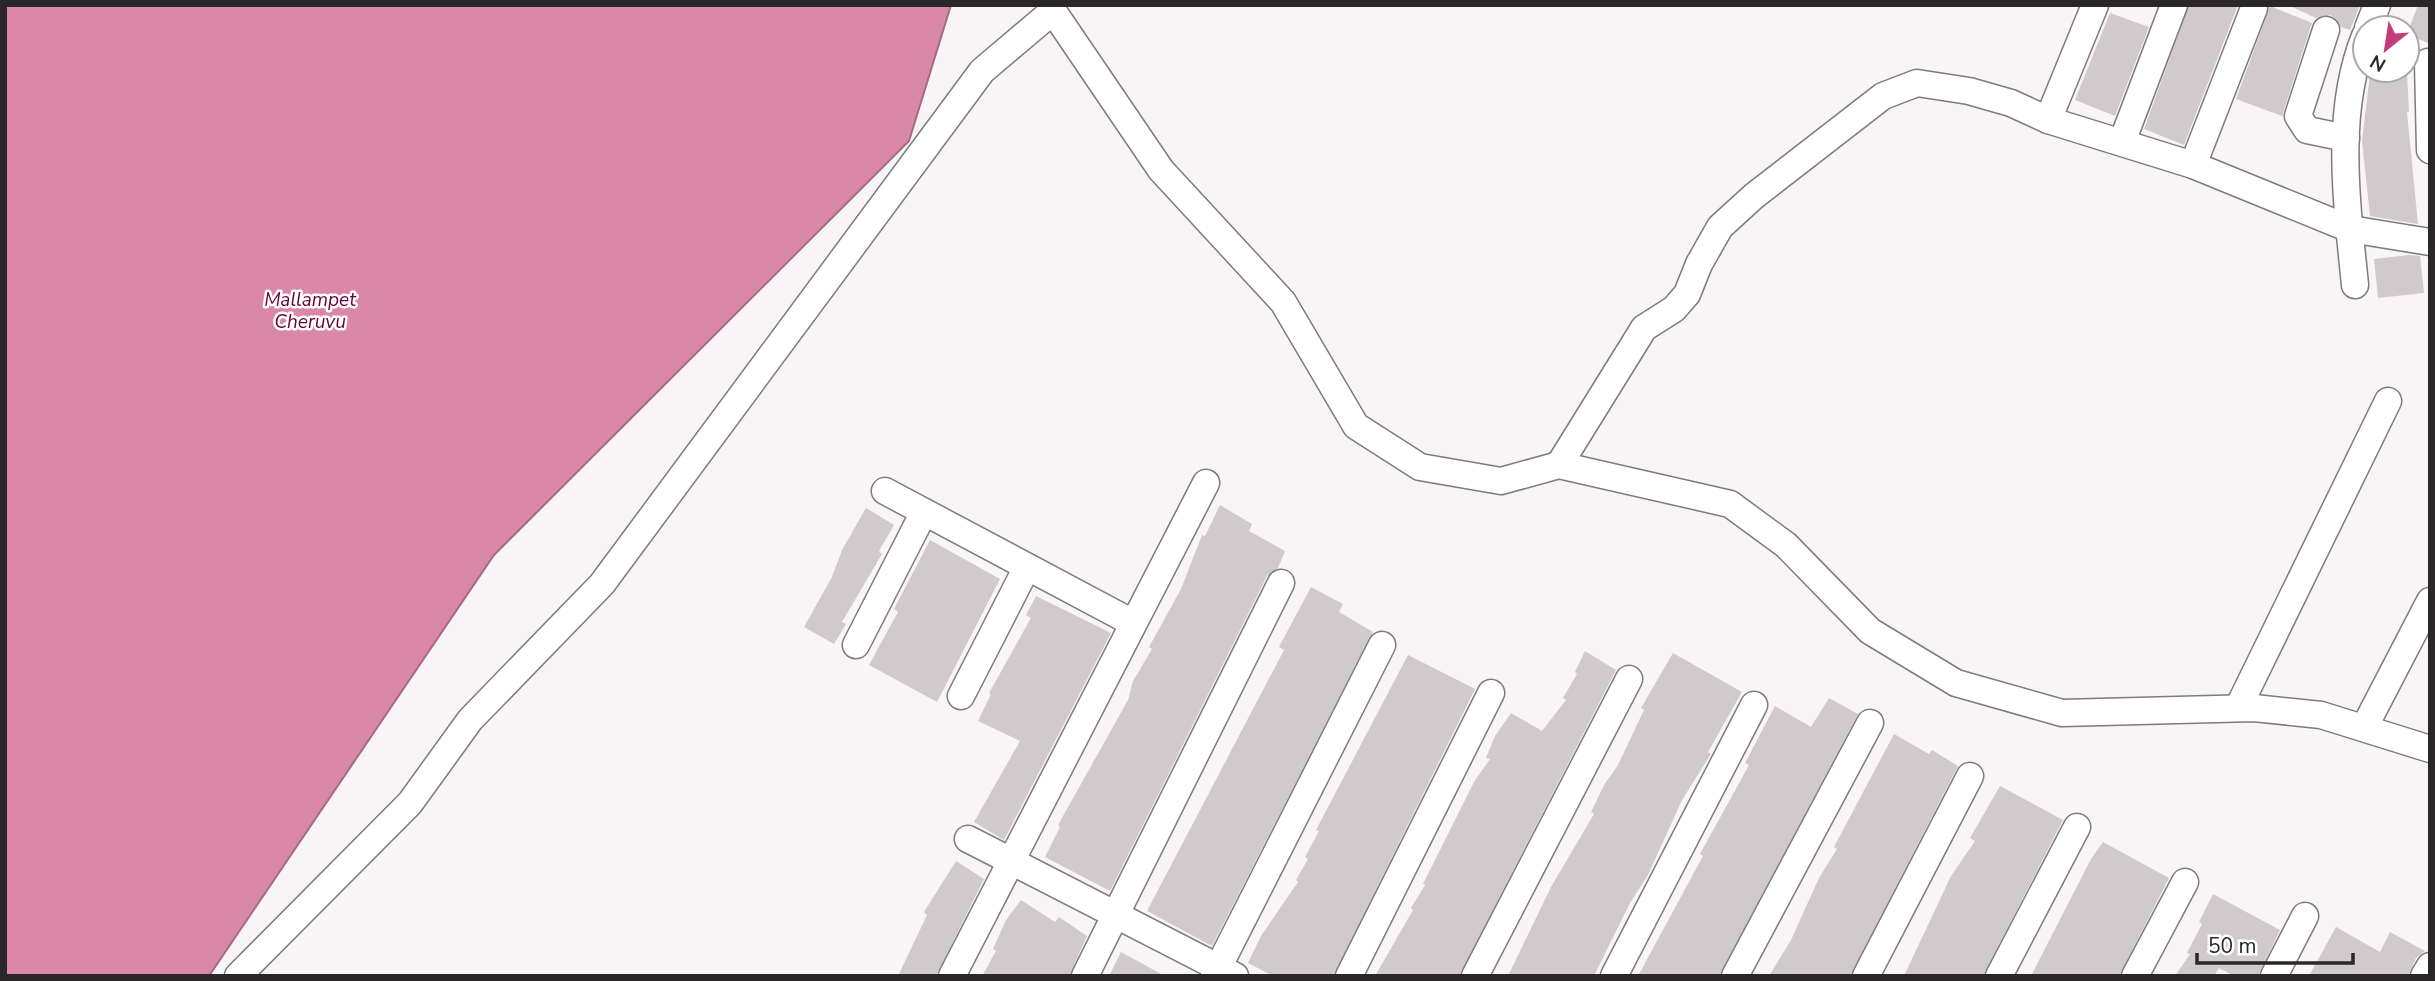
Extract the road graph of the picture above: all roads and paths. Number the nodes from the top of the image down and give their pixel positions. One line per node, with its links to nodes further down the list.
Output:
1 (2095, 5): 7 (street)
2 (2174, 5): 9 (street)
3 (2254, 8): 11 (street)
4 (2326, 30): 8 (street)
5 (2428, 62): 10 (street)
6 (2351, 84): 8 (street)
7 (2048, 120): 9 (street); 16 (street)
8 (2346, 138): 12 (street)
9 (2122, 142): 11 (street)
10 (2430, 150)
11 (2193, 165): 12 (street)
12 (2350, 229): 13 (street); 14 (street)
13 (2430, 242)
14 (2355, 285)
15 (2388, 401): 30 (street)
16 (1559, 466): 30 (street); 43 (street)
17 (1206, 483): 23 (street)
18 (885, 491): 19 (street)
19 (924, 512): 20 (street); 24 (street)
20 (1027, 567): 23 (street); 28 (street)
21 (1281, 583): 39 (street)
22 (2430, 601): 32 (street)
23 (1133, 623): 37 (street)
24 (856, 645)
25 (1382, 645): 42 (street)
26 (1629, 679): 47 (street)
27 (1490, 693): 46 (street)
28 (961, 696)
29 (1754, 705): 48 (street)
30 (2238, 708): 32 (street)
31 (1870, 723): 49 (street)
32 (2364, 728): 33 (street)
33 (2430, 749)
34 (1970, 776): 50 (street)
35 (2077, 827): 51 (street)
36 (968, 839): 37 (street)
37 (1009, 860): 39 (street); 44 (street)
38 (2185, 882): 52 (street)
39 (1116, 915): 42 (street); 45 (street)
40 (2305, 916): 53 (street)
41 (2430, 966): 54 (street)
42 (1223, 973)
43 (238, 976)
44 (952, 976)
45 (1085, 976)
46 (1349, 976)
47 (1475, 976)
48 (1614, 976)
49 (1735, 976)
50 (1866, 976)
51 (1999, 976)
52 (2135, 976)
53 (2274, 976)
54 (2424, 976)

